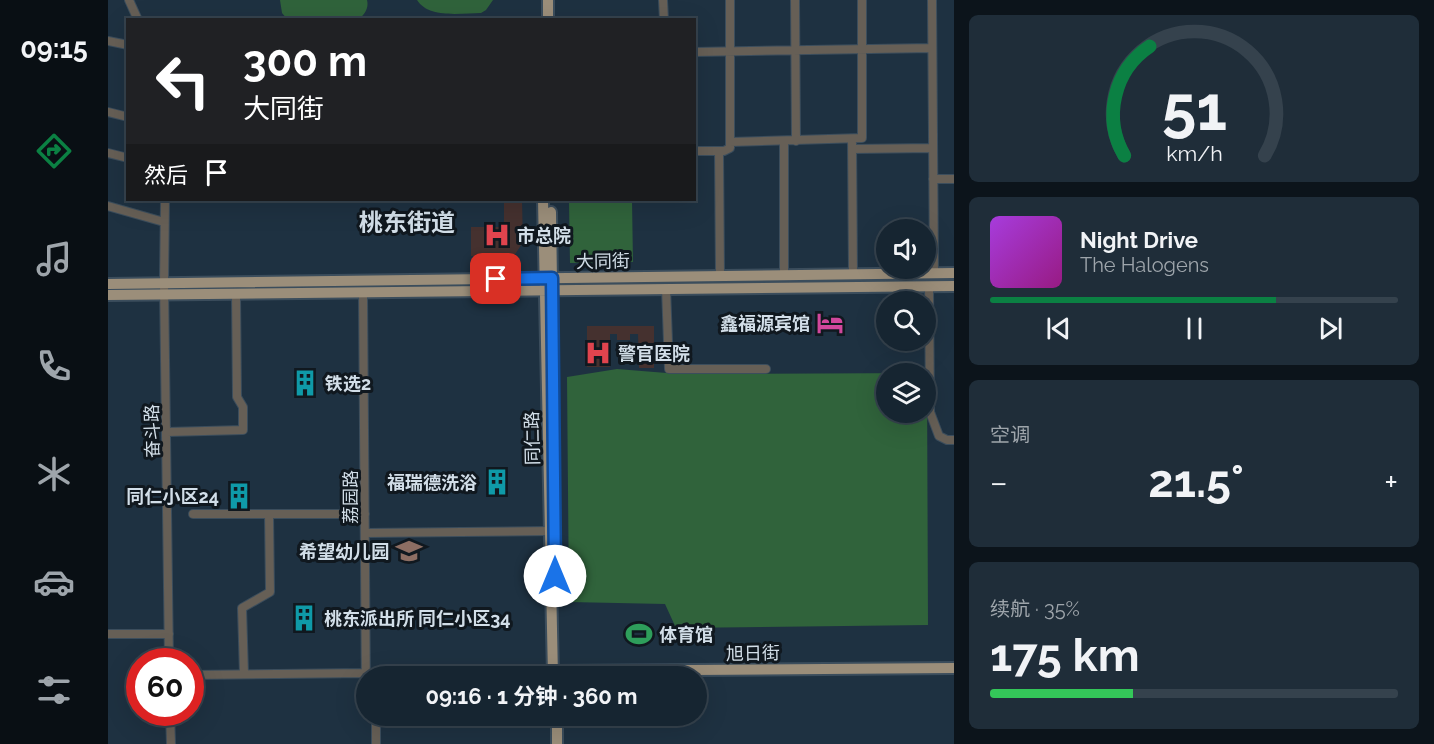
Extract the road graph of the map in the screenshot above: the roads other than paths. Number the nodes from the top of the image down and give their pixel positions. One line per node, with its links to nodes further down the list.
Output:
1 (129, 0): 9 (street)
2 (542, 0): 10 (main road)
3 (548, 0): 11 (main road)
4 (663, 0): 12 (street)
5 (730, 0): 19 (street)
6 (795, 0): 17 (street)
7 (862, 0): 16 (street)
8 (932, 0): 15 (street)
9 (137, 18)
10 (542, 18)
11 (548, 18)
12 (664, 18)
13 (108, 41): 14 (street)
14 (126, 45)
15 (932, 48): 16 (street); 26 (street)
16 (862, 49): 17 (street); 22 (street)
17 (796, 51): 19 (street); 24 (street)
18 (696, 52): 19 (street)
19 (730, 52): 25 (street)
20 (108, 112): 21 (street)
21 (126, 116)
22 (852, 139): 24 (street); 27 (street)
23 (784, 141): 24 (street); 25 (street); 45 (street)
24 (796, 141)
25 (730, 142): 29 (street)
26 (933, 147): 27 (street); 32 (street)
27 (852, 149): 42 (street)
28 (696, 151): 29 (street)
29 (719, 151): 44 (street)
30 (108, 153): 31 (street)
31 (126, 158)
32 (933, 179): 33 (street); 38 (street)
33 (954, 179)
34 (165, 201): 39 (street, 奋斗路)
35 (543, 201): 48 (main road, 同仁路)
36 (551, 201): 48 (main road, 同仁路)
37 (108, 206): 39 (street)
38 (933, 219)
39 (164, 222): 46 (street, 奋斗路)
40 (936, 273): 41 (main road, 大同街)
41 (954, 273)
42 (853, 274): 43 (main road, 大同街); 45 (main road, 大同街)
43 (876, 274)
44 (720, 276): 45 (main road, 大同街); 48 (main road, 大同街)
45 (784, 276)
46 (164, 282): 47 (main road, 大同街); 48 (main road, 大同街); 53 (street, 奋斗路)
47 (108, 284)
48 (548, 284): 51 (main road, 大同街); 52 (main road, 大同街); 62 (main road, 同仁路)
49 (928, 286): 50 (main road, 大同街); 51 (main road, 大同街); 58 (street)
50 (954, 286)
51 (666, 288): 56 (street)
52 (363, 292): 54 (main road, 大同街); 61 (street, 荔园路)
53 (165, 294): 54 (main road, 大同街); 55 (main road, 大同街); 57 (street, 奋斗路)
54 (236, 294): 57 (street)
55 (108, 296)
56 (766, 369)
57 (167, 432): 65 (street, 奋斗路)
58 (954, 440)
59 (193, 514): 60 (street)
60 (269, 514): 61 (street); 72 (street)
61 (365, 514): 63 (street, 荔园路)
62 (553, 531): 63 (street); 68 (main road, 同仁路)
63 (365, 533): 67 (street, 荔园路)
64 (108, 634): 65 (street)
65 (169, 634): 66 (street, 奋斗路)
66 (169, 648)
67 (366, 666)
68 (555, 666)
69 (954, 668): 70 (main road, 旭日街)
70 (707, 672)
71 (356, 673): 72 (street)
72 (244, 674): 73 (street)
73 (204, 675)
74 (170, 726): 77 (street)
75 (376, 726): 78 (street)
76 (555, 726): 79 (main road)
77 (171, 744)
78 (376, 744)
79 (555, 744)

